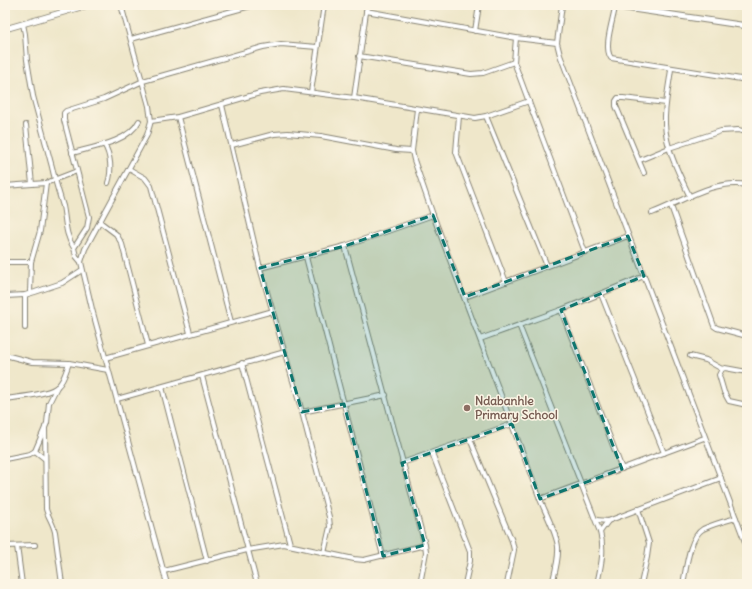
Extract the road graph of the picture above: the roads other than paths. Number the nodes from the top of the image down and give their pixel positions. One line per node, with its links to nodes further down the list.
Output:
1 (88, 5): 13 (street)
2 (121, 5): 18 (street)
3 (254, 5): 18 (street)
4 (310, 5): 9 (street)
5 (366, 5): 11 (street)
6 (479, 5): 16 (street)
7 (562, 5): 19 (street)
8 (606, 5): 10 (street)
9 (324, 6): 20 (street)
10 (616, 7): 14 (street); 23 (street)
11 (366, 12): 16 (street); 21 (street)
12 (5, 20): 15 (street)
13 (23, 24): 15 (street); 48 (street)
14 (747, 26)
15 (6, 28)
16 (475, 31): 17 (street)
17 (516, 38): 19 (street); 22 (street)
18 (131, 39): 25 (street)
19 (557, 43): 59 (street)
20 (317, 47): 25 (street); 26 (street)
21 (359, 56): 22 (street); 27 (street)
22 (514, 62): 28 (street)
23 (671, 68): 24 (street); 29 (street)
24 (747, 80)
25 (143, 81): 36 (street); 43 (street)
26 (311, 92): 27 (street); 30 (street)
27 (354, 98): 31 (street)
28 (529, 101): 33 (street); 62 (street)
29 (666, 103): 41 (street); 44 (street)
30 (222, 105): 34 (street); 40 (street)
31 (417, 109): 32 (street); 42 (street)
32 (459, 116): 33 (street); 71 (street)
33 (486, 116): 67 (street)
34 (178, 117): 36 (street); 79 (street)
35 (139, 121): 39 (street)
36 (151, 121): 45 (street)
37 (26, 125): 50 (street)
38 (747, 132): 41 (street)
39 (104, 144): 43 (street); 51 (street)
40 (232, 145): 42 (street); 68 (street)
41 (669, 148): 44 (street); 54 (street)
42 (412, 150): 57 (street)
43 (72, 153): 46 (street)
44 (640, 160): 47 (street)
45 (129, 169): 58 (street); 82 (street)
46 (77, 171): 48 (street); 61 (street)
47 (644, 173)
48 (54, 179): 49 (street); 61 (street)
49 (46, 183): 50 (street); 65 (street)
50 (32, 184): 53 (street)
51 (108, 184)
52 (747, 185): 54 (street)
53 (5, 186)
54 (690, 196): 55 (street)
55 (671, 206): 56 (street); 83 (street)
56 (652, 213)
57 (433, 215): 60 (street); 76 (street)
58 (100, 222): 66 (street); 85 (street)
59 (628, 236): 62 (street); 70 (street)
60 (345, 246): 63 (street); 98 (street)
61 (74, 248): 66 (street)
62 (585, 252): 67 (street)
63 (306, 257): 68 (street); 101 (street)
64 (5, 262): 65 (street)
65 (31, 262): 72 (street)
66 (81, 262): 69 (street)
67 (548, 266): 71 (street)
68 (260, 268): 78 (street)
69 (82, 270): 72 (street); 89 (street)
70 (644, 276): 73 (street); 106 (street)
71 (506, 282): 76 (street)
72 (30, 293): 74 (street)
73 (601, 294): 77 (street); 110 (street)
74 (25, 295): 75 (street); 81 (street)
75 (5, 296)
76 (464, 297): 84 (street)
77 (561, 310): 80 (street); 114 (street)
78 (273, 311): 79 (street); 86 (street)
79 (231, 322): 82 (street)
80 (519, 325): 84 (street); 116 (street)
81 (25, 328)
82 (190, 333): 85 (street)
83 (747, 336)
84 (480, 339): 104 (street)
85 (148, 345): 89 (street)
86 (285, 352): 91 (street); 103 (street)
87 (5, 355): 90 (street)
88 (690, 356): 92 (street)
89 (105, 358): 93 (street)
90 (69, 363): 93 (street); 97 (street)
91 (242, 363): 95 (street); 123 (street)
92 (722, 368): 94 (street); 102 (street)
93 (108, 370): 100 (street)
94 (747, 372)
95 (202, 376): 96 (street); 129 (street)
96 (162, 386): 100 (street); 132 (street)
97 (57, 387): 99 (street); 105 (street)
98 (386, 395): 101 (street); 113 (street)
99 (5, 399)
100 (117, 399): 133 (street)
101 (344, 404): 103 (street); 131 (street)
102 (747, 405)
103 (302, 412): 130 (street)
104 (512, 424): 107 (street); 117 (street)
105 (45, 427): 108 (street); 112 (street)
106 (704, 438): 110 (street); 115 (street)
107 (470, 439): 109 (street); 140 (street)
108 (34, 451): 111 (street); 112 (street)
109 (432, 453): 113 (street); 139 (street)
110 (664, 454): 114 (street)
111 (5, 459)
112 (45, 459): 135 (street)
113 (402, 463): 124 (street)
114 (622, 469): 116 (street)
115 (721, 478): 118 (street); 119 (street)
116 (581, 484): 117 (street); 120 (street)
117 (540, 499): 141 (street)
118 (638, 509): 121 (street); 143 (street)
119 (736, 518): 128 (street); 144 (street)
120 (596, 520): 121 (street); 122 (street)
121 (608, 521): 122 (street)
122 (600, 532): 142 (street)
123 (290, 544): 129 (street); 130 (street)
124 (425, 545): 131 (street); 138 (street)
125 (5, 546): 126 (street)
126 (17, 546): 127 (street); 134 (street)
127 (36, 546)
128 (747, 547)
129 (247, 550): 132 (street); 137 (street)
130 (324, 553): 131 (street)
131 (383, 556)
132 (207, 561): 133 (street)
133 (164, 571): 136 (street)
134 (22, 584)
135 (62, 584)
136 (167, 584)
137 (257, 584)
138 (420, 584)
139 (465, 584)
140 (507, 584)
141 (552, 584)
142 (596, 584)
143 (640, 584)
144 (683, 584)

